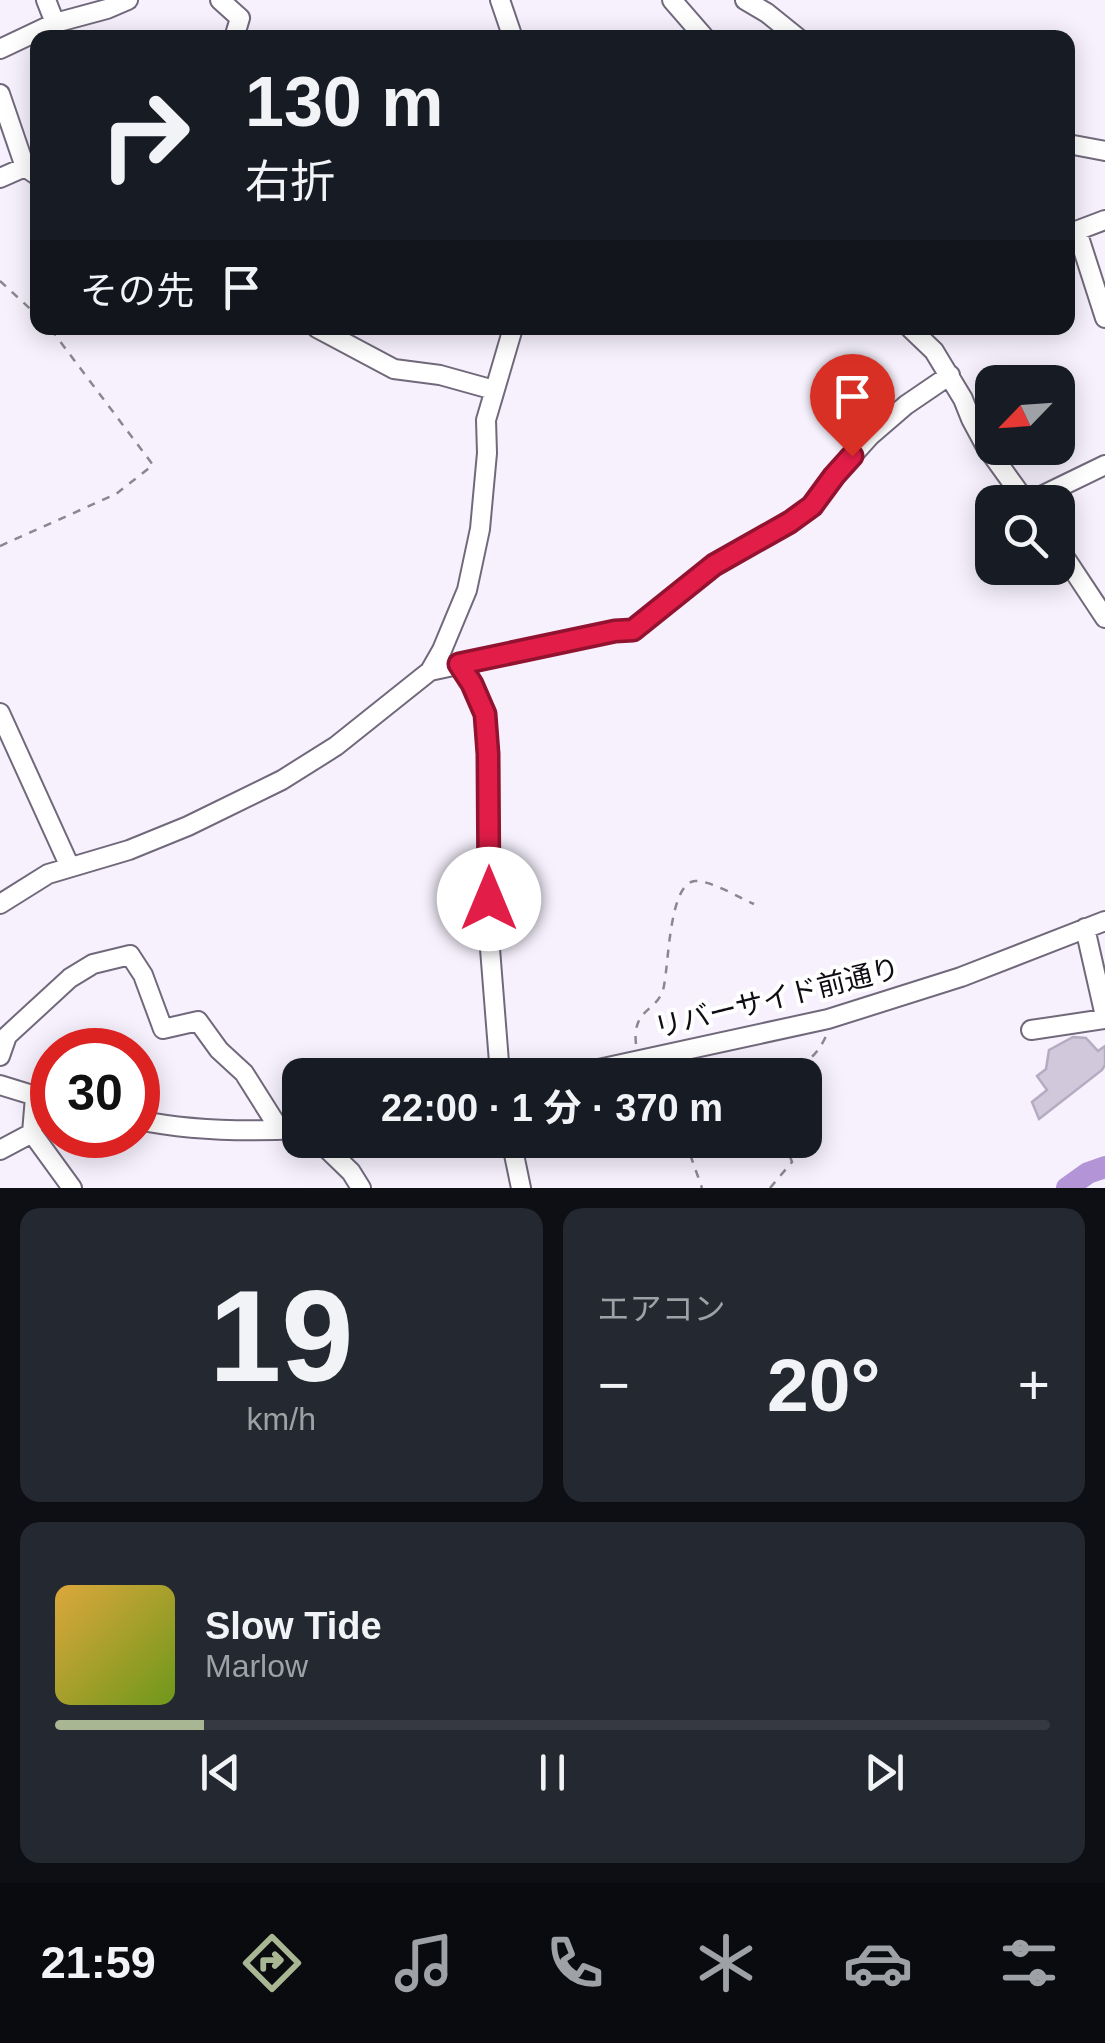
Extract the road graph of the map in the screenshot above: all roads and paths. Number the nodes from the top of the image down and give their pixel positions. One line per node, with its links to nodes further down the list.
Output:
1 (46, 0): 7 (street)
2 (128, 0): 7 (street)
3 (220, 0): 9 (street)
4 (500, 0): 10 (street)
5 (672, 0): 11 (street)
6 (744, 0): 12 (street)
7 (55, 23): 8 (street)
8 (40, 30)
9 (236, 30)
10 (510, 30)
11 (699, 30)
12 (788, 30)
13 (30, 35): 14 (street)
14 (0, 49)
15 (0, 94): 18 (street)
16 (1075, 145): 17 (street)
17 (1105, 151)
18 (30, 169)
19 (30, 172): 20 (street)
20 (0, 178)
21 (1105, 220): 22 (street)
22 (1075, 231)
23 (1075, 240): 26 (street)
24 (0, 281): 25 (path)
25 (30, 309)
26 (1105, 318)
27 (55, 335): 36 (path)
28 (330, 335): 32 (street)
29 (511, 335): 32 (street)
30 (917, 335): 31 (street)
31 (950, 375): 34 (street); 39 (street)
32 (494, 390): 40 (street)
33 (1105, 464): 35 (street)
34 (1014, 485)
35 (1063, 485)
36 (0, 546)
37 (1075, 573): 38 (street)
38 (1105, 618)
39 (459, 664): 40 (street); 51 (street)
40 (430, 671): 42 (street)
41 (0, 713): 42 (street)
42 (70, 867): 43 (street)
43 (0, 904)
44 (754, 904): 52 (path)
45 (1105, 921): 46 (street, リバーサイド前通り)
46 (1084, 928): 47 (street); 48 (street, リバーサイド前通り)
47 (1105, 1017): 49 (street)
48 (828, 1019): 53 (street, リバーサイド前通り); 54 (path)
49 (1031, 1030)
50 (0, 1056): 58 (street)
51 (499, 1058)
52 (638, 1058)
53 (647, 1058)
54 (813, 1058)
55 (0, 1086): 56 (street)
56 (30, 1095)
57 (160, 1124): 58 (street)
58 (280, 1130)
59 (30, 1134): 60 (street)
60 (0, 1150)
61 (50, 1158): 66 (street)
62 (337, 1158): 67 (street)
63 (515, 1158): 68 (street)
64 (691, 1158): 69 (path)
65 (791, 1158): 70 (path)
66 (72, 1188)
67 (360, 1188)
68 (521, 1188)
69 (702, 1188)
70 (770, 1188)

